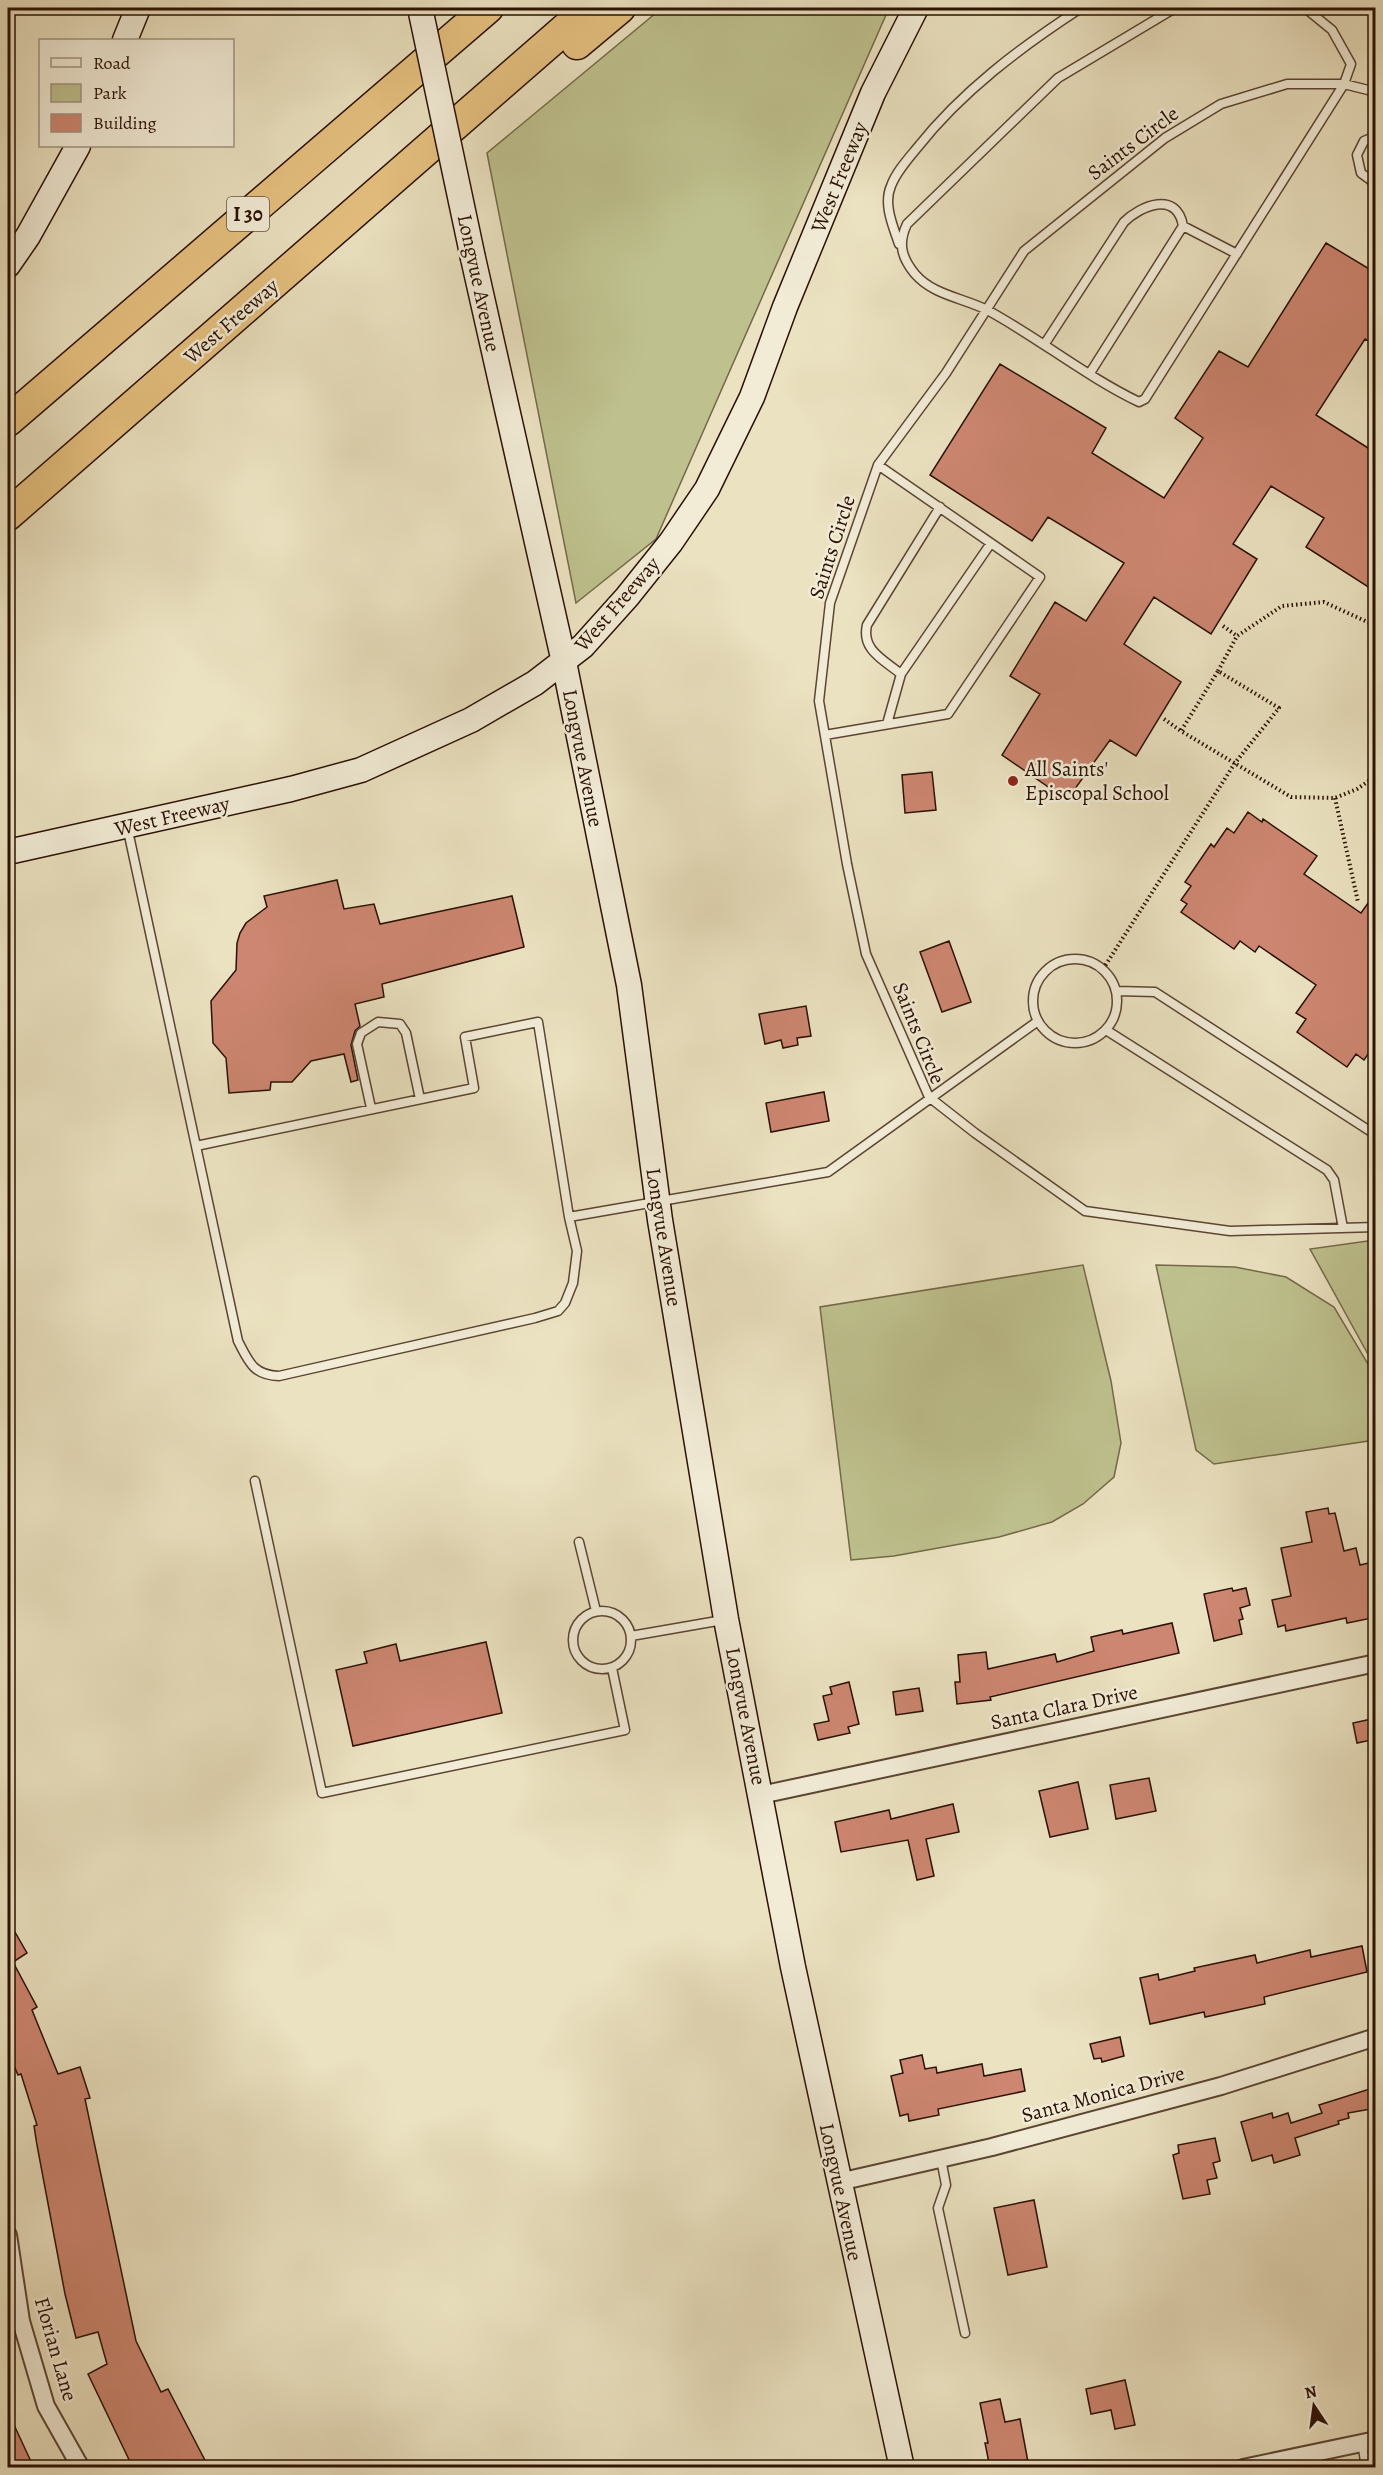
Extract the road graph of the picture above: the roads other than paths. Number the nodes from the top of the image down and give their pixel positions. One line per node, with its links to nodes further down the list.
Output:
1 (138, 8): 10 (main road)
2 (420, 8): 29 (main road, Longvue Avenue, bridge)
3 (488, 8): 24 (highway, I 30)
4 (589, 8): 17 (highway, West Freeway)
5 (620, 8): 17 (highway)
6 (916, 8): 29 (main road, West Freeway)
7 (1081, 8): 18 (lane)
8 (1175, 8): 18 (lane)
9 (1305, 8): 11 (lane)
10 (125, 39)
11 (1344, 84): 12 (lane, Saints Circle); 19 (lane); 21 (lane, Saints Circle)
12 (1376, 92)
13 (1376, 136): 15 (lane)
14 (77, 147): 20 (main road)
15 (1376, 184)
16 (1183, 226): 19 (lane); 22 (lane); 23 (lane)
17 (334, 232): 27 (highway, West Freeway)
18 (901, 249): 21 (lane)
19 (1237, 254): 23 (lane)
20 (8, 265)
21 (986, 310): 22 (lane); 25 (lane, Saints Circle)
22 (1044, 345): 23 (lane)
23 (1090, 373)
24 (8, 421)
25 (878, 465): 26 (lane); 32 (lane, Saints Circle)
26 (940, 507): 28 (lane); 30 (lane)
27 (8, 515)
28 (991, 543): 30 (lane); 31 (lane)
29 (564, 662): 33 (main road, West Freeway); 43 (main road, Longvue Avenue)
30 (901, 674): 31 (lane)
31 (886, 724): 32 (lane)
32 (825, 735): 38 (lane, Saints Circle)
33 (126, 826): 34 (main road, West Freeway); 42 (lane)
34 (8, 852)
35 (1117, 991): 36 (lane); 37 (lane); 41 (lane)
36 (1038, 1021): 37 (lane); 38 (lane)
37 (1106, 1030): 46 (lane)
38 (929, 1096): 43 (lane, Saints Circle); 46 (lane)
39 (420, 1099): 40 (lane); 40 (lane); 44 (lane)
40 (371, 1108): 42 (lane)
41 (1376, 1136)
42 (196, 1146): 44 (lane)
43 (657, 1201): 44 (lane, Saints Circle); 50 (main road, Longvue Avenue)
44 (569, 1217)
45 (1376, 1227): 46 (lane)
46 (1343, 1228)
47 (255, 1480): 53 (lane)
48 (579, 1542): 49 (lane)
49 (596, 1611): 51 (lane); 53 (lane)
50 (726, 1620): 51 (lane); 54 (main road, Longvue Avenue)
51 (631, 1636): 53 (lane)
52 (1376, 1663): 54 (street, Santa Clara Drive)
53 (612, 1668)
54 (761, 1795): 57 (main road, Longvue Avenue)
55 (1376, 2037): 56 (street, Santa Monica Drive)
56 (941, 2159): 57 (street, Santa Monica Drive); 59 (lane)
57 (838, 2182): 62 (main road, Longvue Avenue)
58 (8, 2235): 61 (street, Florian Lane)
59 (965, 2333)
60 (1369, 2441): 63 (street); 64 (lane)
61 (81, 2468)
62 (902, 2468)
63 (1243, 2468)
64 (1366, 2468)

